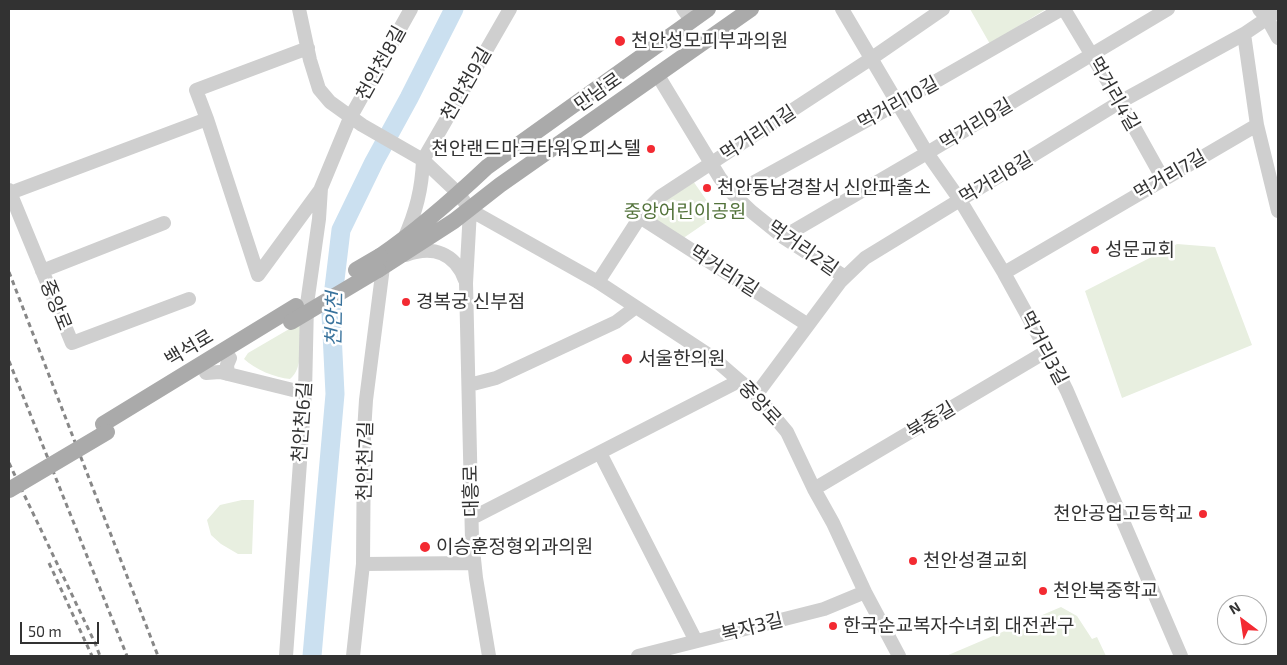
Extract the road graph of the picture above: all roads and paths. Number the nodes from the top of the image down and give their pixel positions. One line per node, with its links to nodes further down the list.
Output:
1 (299, 9): 14 (street)
2 (411, 9): 21 (street, 천안천8길)
3 (510, 9): 26 (street, 천안천9길)
4 (708, 9): 11 (main road, 만남로)
5 (751, 9): 17 (main road, 만남로)
6 (842, 9): 16 (street, 먹거리3길)
7 (942, 9): 16 (street, 먹거리11길)
8 (1063, 9): 15 (street, 먹거리4길); 19 (street, 먹거리10길)
9 (1168, 9): 15 (street, 먹거리9길)
10 (1268, 12): 12 (street, 먹거리8길); 13 (street)
11 (687, 14): 23 (main road, 만남로)
12 (1244, 34): 18 (street, 먹거리8길); 22 (street)
13 (1278, 38)
14 (308, 48): 20 (street, 천안천6길); 21 (street)
15 (1092, 55): 18 (street, 먹거리4길); 24 (street, 먹거리9길)
16 (872, 58): 19 (street, 먹거리3길); 27 (street, 먹거리11길)
17 (657, 74): 25 (main road, 만남로); 27 (street, 먹거리2길)
18 (1120, 102): 28 (street, 먹거리4길); 33 (street, 먹거리8길)
19 (898, 103): 24 (street, 먹거리3길); 32 (street, 먹거리10길)
20 (207, 118): 29 (street, 천안천6길); 30 (street)
21 (356, 122): 26 (street); 29 (street, 천안천6길)
22 (1258, 125): 28 (street, 먹거리7길); 34 (street)
23 (525, 139): 25 (main road); 31 (main road, 만남로)
24 (927, 153): 33 (street, 먹거리3길); 38 (street, 먹거리9길)
25 (539, 158): 35 (main road, 만남로)
26 (422, 160): 31 (street); 39 (street)
27 (711, 163): 32 (street, 먹거리2길); 36 (street, 먹거리11길)
28 (1163, 179): 43 (street, 먹거리7길)
29 (321, 188): 55 (street, 천안천6길)
30 (9, 192): 42 (street)
31 (459, 194): 35 (street); 39 (main road)
32 (733, 194): 38 (street, 먹거리2길)
33 (960, 200): 43 (street, 먹거리3길); 44 (street, 먹거리8길)
34 (1278, 209)
35 (470, 210): 40 (main road); 45 (street, 중앙로); 46 (street, 대흥로)
36 (640, 217): 45 (street, 먹거리11길); 50 (street, 먹거리1길)
37 (164, 223): 42 (street, 중앙로)
38 (784, 237): 44 (street, 먹거리2길)
39 (404, 239): 41 (main road)
40 (398, 257): 41 (main road); 46 (street)
41 (380, 264): 49 (main road, bridge); 64 (street, 천안천7길)
42 (42, 271): 47 (street, 중앙로)
43 (1004, 273): 51 (street, 먹거리3길)
44 (845, 277): 50 (street, 먹거리8길)
45 (598, 282): 48 (street, 중앙로)
46 (466, 284): 54 (street, 대흥로)
47 (189, 299)
48 (636, 307): 53 (street, 중앙로); 54 (street)
49 (293, 314): 52 (main road, 백석로); 57 (main road, 백석로)
50 (808, 325): 56 (street, 먹거리8길)
51 (1047, 351): 60 (street, 북중길); 72 (street, 먹거리3길)
52 (229, 366): 55 (street); 57 (main road, 백석로)
53 (740, 381): 56 (street, 중앙로); 58 (street)
54 (469, 385): 62 (street, 대흥로)
55 (305, 393): 67 (street, 천안천6길)
56 (756, 395): 60 (street, 중앙로)
57 (105, 428): 59 (main road); 61 (main road, bridge)
58 (600, 453): 62 (street); 66 (street)
59 (9, 481)
60 (814, 489): 65 (street, 중앙로)
61 (9, 490)
62 (472, 518): 63 (street, 대흥로)
63 (474, 563): 64 (street); 69 (street, 대흥로)
64 (363, 564): 68 (street, 천안천7길)
65 (865, 592): 66 (street, 복자3길); 71 (street, 중앙로)
66 (696, 641): 70 (street, 복자3길)
67 (286, 656)
68 (353, 656)
69 (489, 656)
70 (638, 656)
71 (898, 656)
72 (1181, 656)

